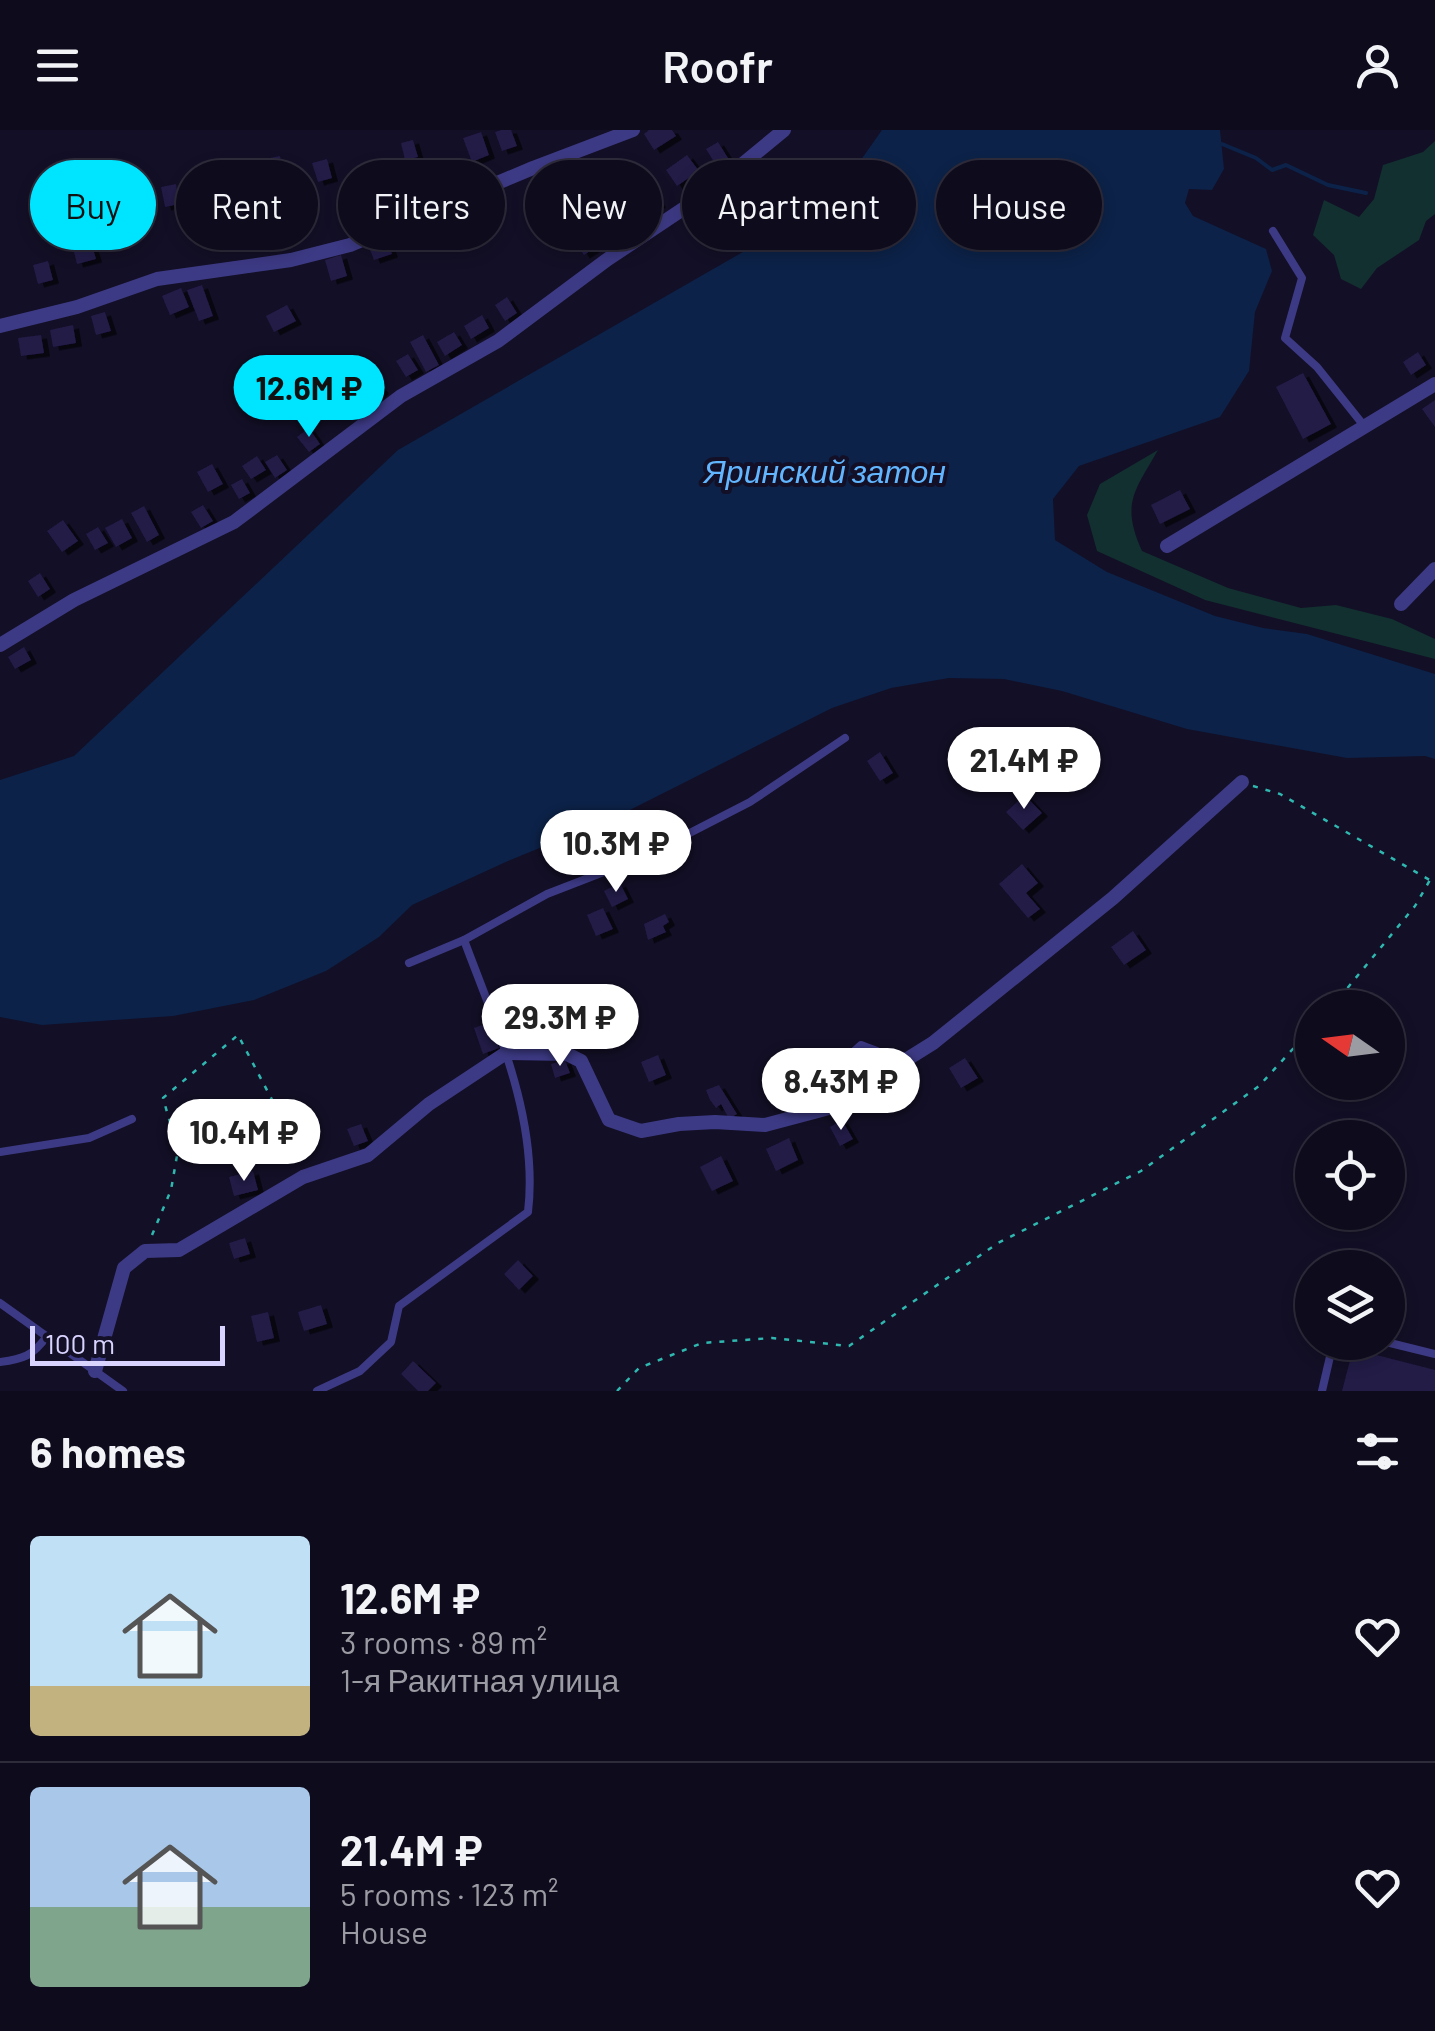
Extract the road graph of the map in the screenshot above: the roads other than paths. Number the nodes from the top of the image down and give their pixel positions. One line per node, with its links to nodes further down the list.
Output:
1 (633, 130): 4 (street)
2 (784, 130): 10 (street)
3 (1273, 231): 6 (lane)
4 (0, 326)
5 (1435, 384): 6 (street)
6 (1365, 427): 7 (street)
7 (1166, 546)
8 (1435, 570): 9 (street)
9 (1401, 604)
10 (0, 645)
11 (845, 738): 13 (lane)
12 (1242, 782): 16 (street)
13 (464, 940): 14 (lane); 15 (lane)
14 (408, 963)
15 (506, 1053): 17 (street); 26 (street); 28 (lane)
16 (893, 1068): 17 (street); 17 (lane)
17 (858, 1090)
18 (132, 1119): 19 (lane)
19 (0, 1152)
20 (0, 1303): 21 (lane)
21 (47, 1336): 25 (lane); 26 (lane)
22 (1405, 1347): 23 (lane)
23 (1435, 1354)
24 (1329, 1360): 29 (lane)
25 (0, 1362)
26 (94, 1371): 27 (lane)
27 (123, 1391)
28 (317, 1391)
29 (1322, 1391)

